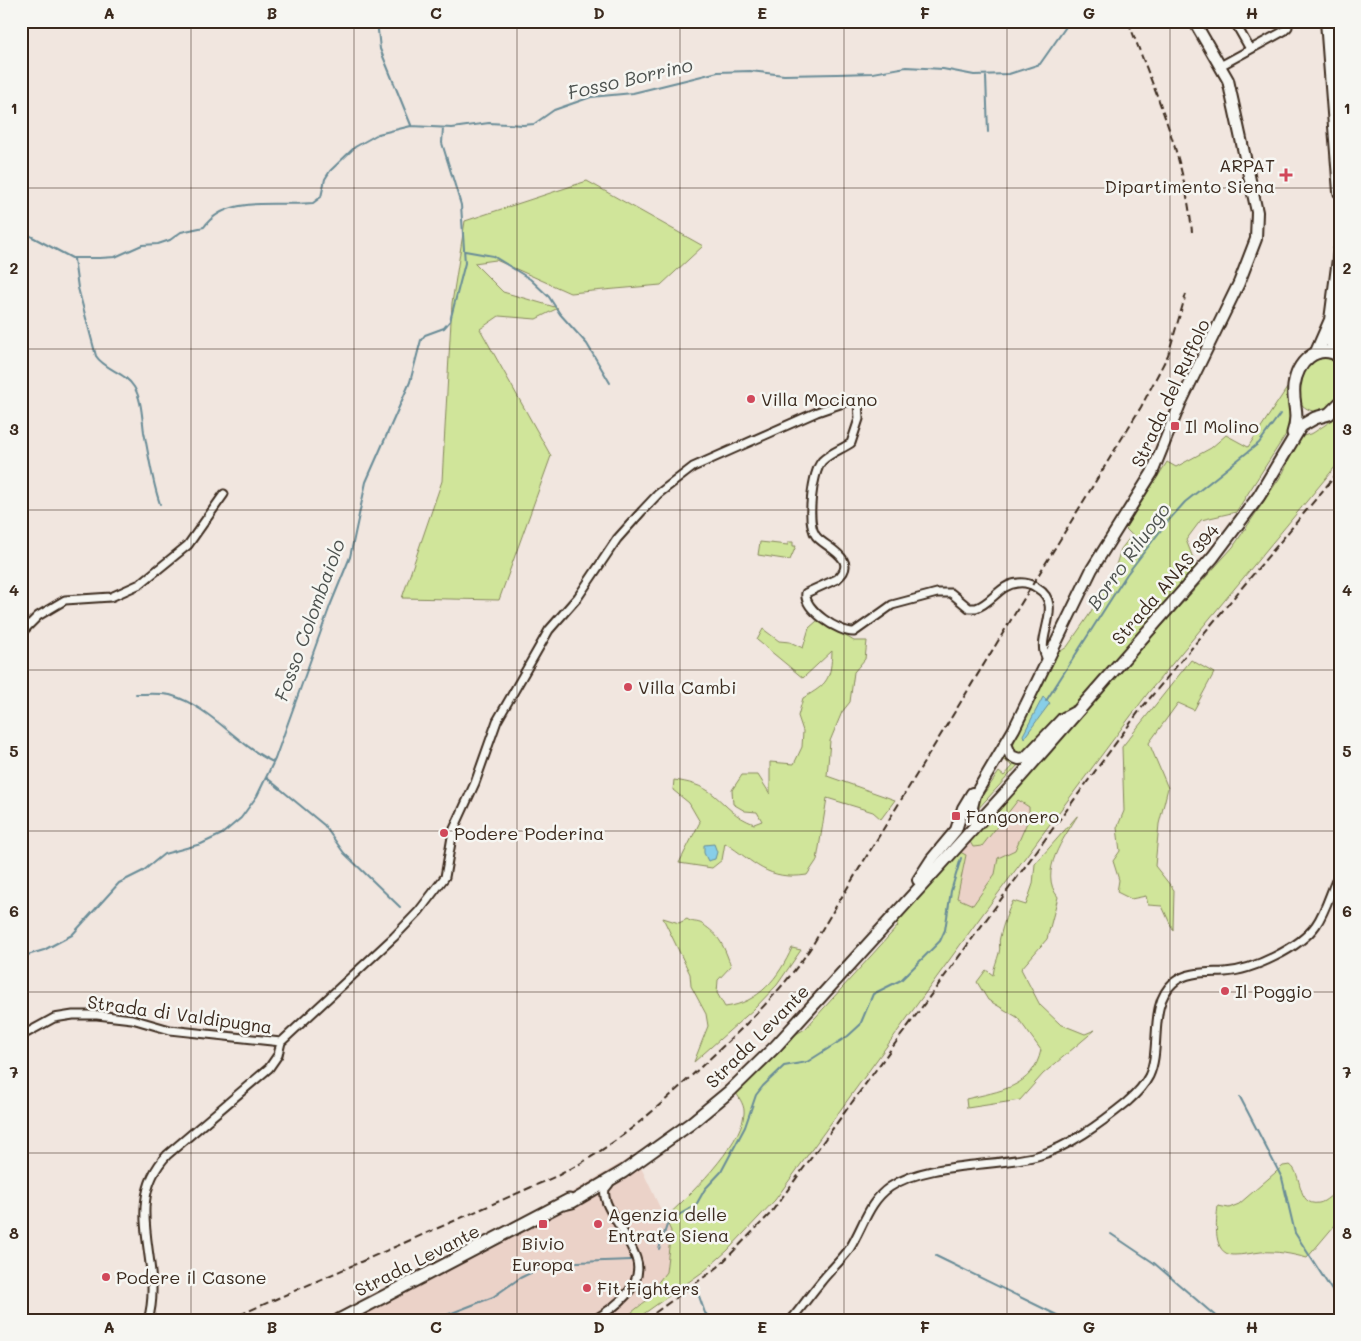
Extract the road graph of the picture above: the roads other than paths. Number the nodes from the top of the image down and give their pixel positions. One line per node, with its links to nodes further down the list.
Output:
1 (1194, 21): 6 (street, Strada del Ruffolo)
2 (1234, 21): 5 (street)
3 (1288, 21): 5 (street)
4 (1327, 21): 7 (highway)
5 (1250, 49): 6 (street)
6 (1222, 66): 19 (street, Strada del Ruffolo)
7 (1340, 185): 8 (highway)
8 (1340, 192)
9 (1340, 251): 10 (highway)
10 (1331, 320): 11 (highway); 12 (highway)
11 (1317, 352): 12 (main road); 14 (main road, Strada ANAS 394)
12 (1339, 355)
13 (1340, 404): 15 (main road, Strada ANAS 394)
14 (1297, 407): 15 (main road); 16 (main road, Strada ANAS 394)
15 (1315, 418): 16 (main road, Strada ANAS 394)
16 (1289, 444): 20 (main road, Strada ANAS 394)
17 (224, 494): 18 (street)
18 (21, 633)
19 (1047, 659): 21 (street, Strada del Ruffolo); 29 (street)
20 (1076, 711): 21 (street); 24 (main road, Strada ANAS 394)
21 (1006, 744): 22 (street, Strada del Ruffolo)
22 (996, 760): 23 (street, Strada del Ruffolo); 24 (street, Strada del Ruffolo)
23 (961, 813): 24 (street); 26 (street, Strada del Ruffolo)
24 (972, 822): 26 (main road, Strada Levante); 27 (main road, Strada Levante)
25 (1340, 872): 37 (street)
26 (918, 880): 27 (main road, Strada Levante)
27 (886, 925): 30 (main road, Strada Levante)
28 (21, 1036): 29 (street, Strada di Valdipugna)
29 (281, 1042): 34 (street)
30 (642, 1158): 31 (main road, Strada Levante); 32 (main road, Strada Levante)
31 (623, 1172): 32 (main road, Strada Levante); 33 (street)
32 (568, 1203): 33 (street); 35 (main road, Strada Levante)
33 (608, 1206): 36 (street)
34 (148, 1320)
35 (339, 1320)
36 (594, 1320)
37 (791, 1320)

